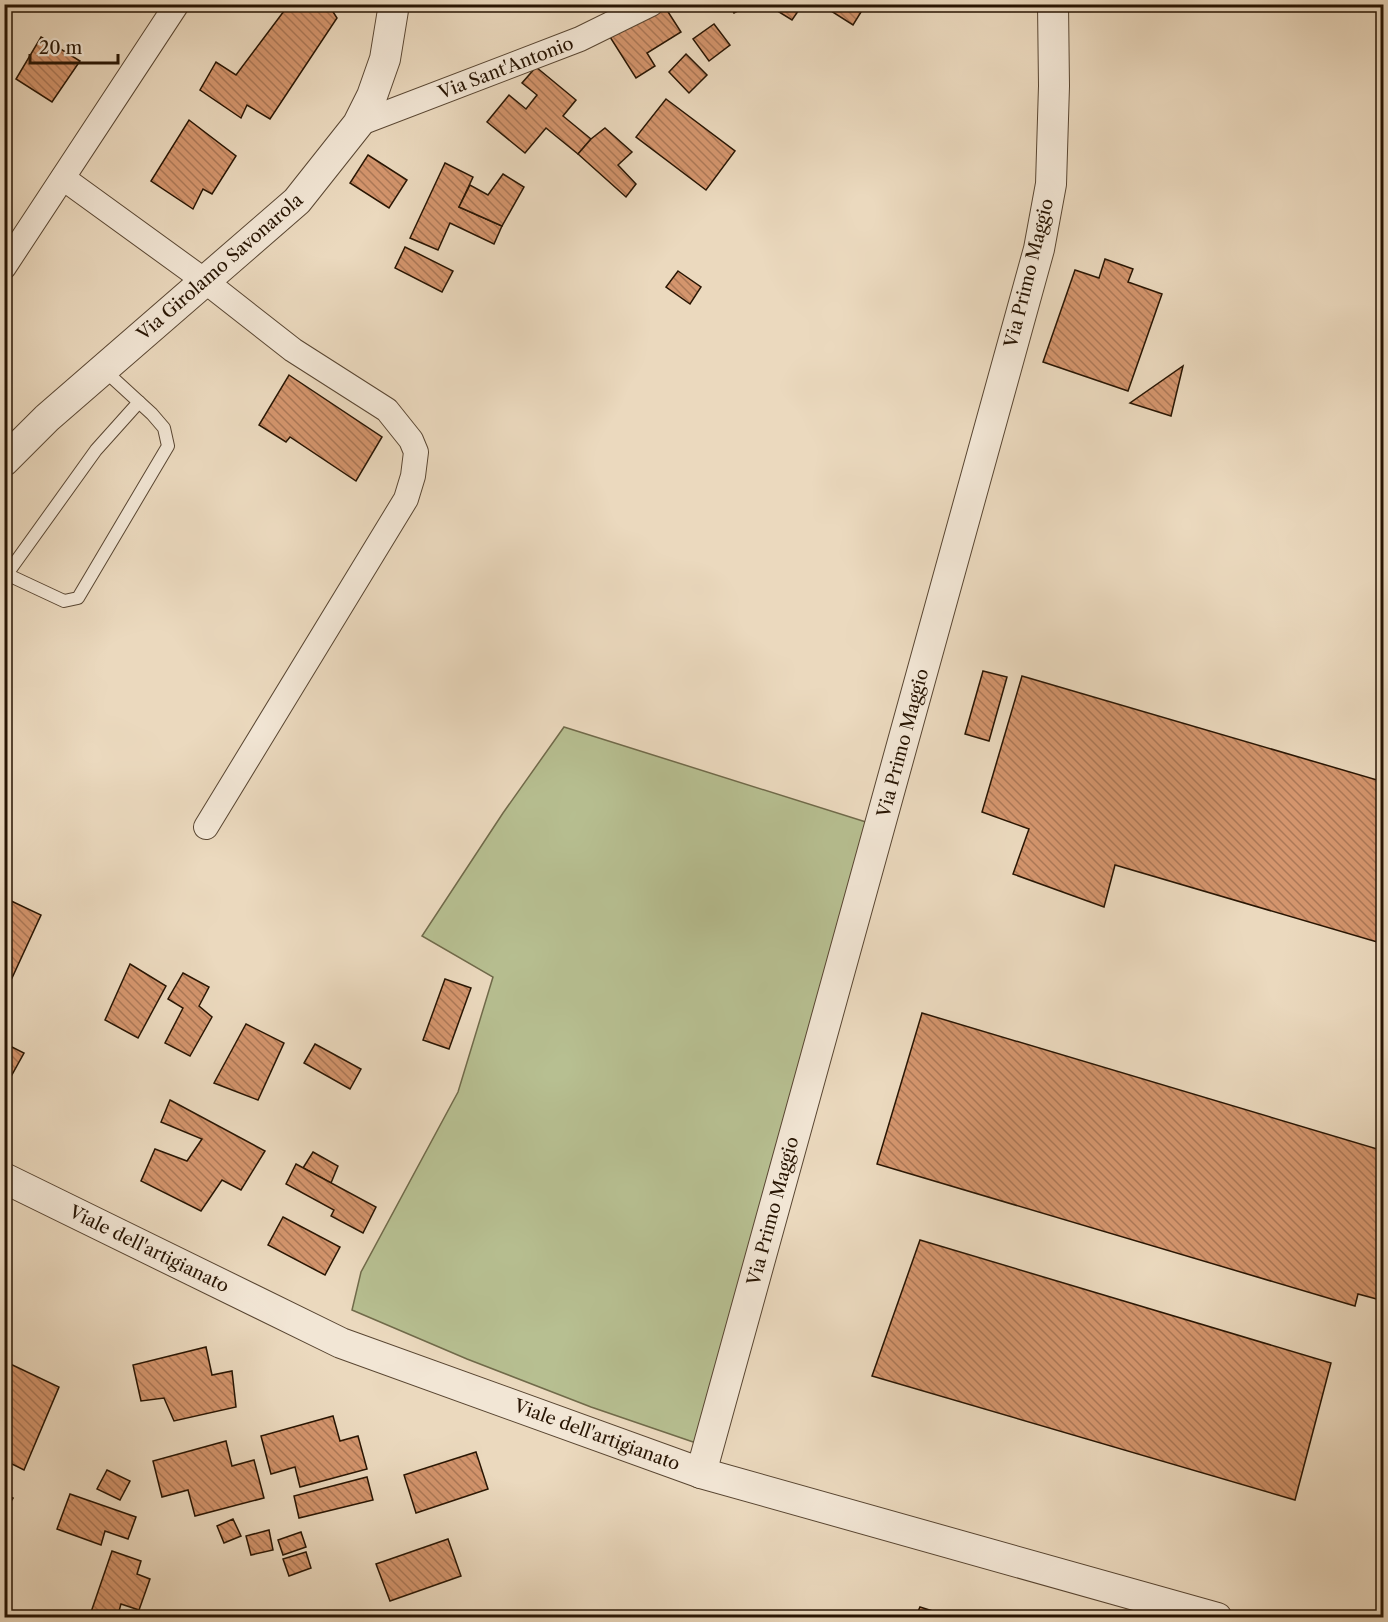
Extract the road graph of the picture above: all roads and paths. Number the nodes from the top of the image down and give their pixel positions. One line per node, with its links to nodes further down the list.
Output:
1 (177, 4): 6 (street)
2 (394, 4): 5 (street, Via Girolamo Savonarola)
3 (651, 4): 5 (street, Via Sant'Antonio)
4 (1053, 4): 15 (street, Via Primo Maggio)
5 (358, 124): 8 (street, Via Girolamo Savonarola)
6 (63, 178): 7 (street); 8 (street)
7 (4, 267)
8 (205, 281): 9 (street, Via Girolamo Savonarola); 13 (street)
9 (103, 369): 10 (lane); 11 (street, Via Girolamo Savonarola)
10 (139, 402): 12 (lane); 12 (lane)
11 (4, 461)
12 (6, 574)
13 (206, 827)
14 (4, 1178): 15 (street, Viale dell'artigianato)
15 (701, 1473): 16 (street, Viale dell'artigianato)
16 (1217, 1617)

